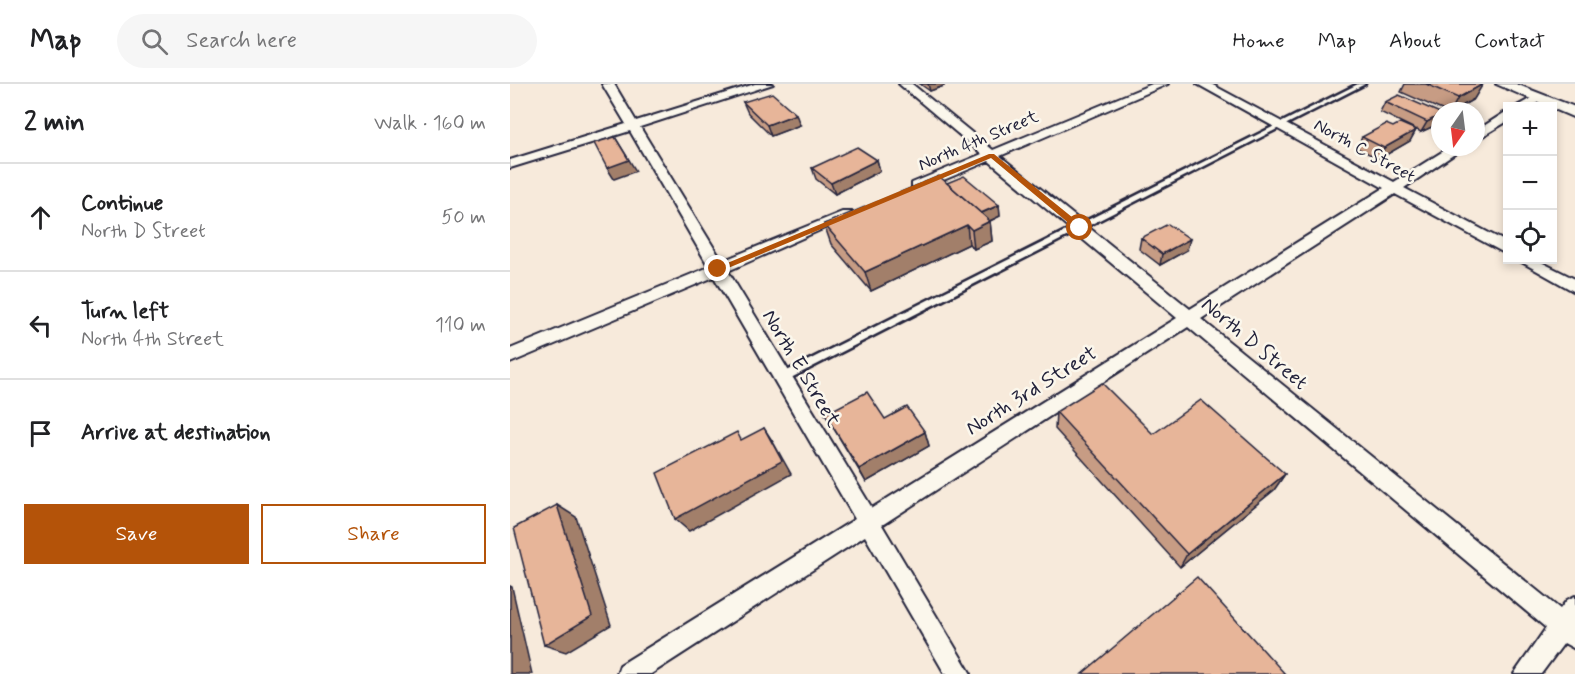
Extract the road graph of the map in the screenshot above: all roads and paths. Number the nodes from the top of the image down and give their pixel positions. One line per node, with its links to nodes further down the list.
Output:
1 (609, 84): 13 (street, North E Street)
2 (767, 84): 13 (street)
3 (905, 84): 16 (street, North D Street)
4 (1162, 84): 16 (street, North 4th Street)
5 (1203, 84): 14 (street, North C Street)
6 (1362, 84): 14 (lane)
7 (1503, 84): 9 (street)
8 (1551, 88): 9 (street)
9 (1537, 98): 10 (street); 11 (street)
10 (1530, 102)
11 (1575, 113)
12 (1503, 119): 15 (street)
13 (632, 126): 18 (street); 25 (street, North E Street)
14 (1280, 126): 19 (street, North C Street); 22 (lane)
15 (1485, 130)
16 (992, 155): 20 (street, North 4th Street); 22 (street, North D Street)
17 (1445, 156): 19 (street, North 3rd Street)
18 (510, 164)
19 (1394, 188): 23 (street, North C Street); 27 (street, North 3rd Street)
20 (904, 192)
21 (860, 210): 25 (street)
22 (1080, 228): 27 (street, North D Street); 29 (lane)
23 (1503, 247)
24 (1534, 264): 26 (street)
25 (718, 269): 28 (street); 29 (street, North E Street)
26 (1575, 286)
27 (1190, 318): 30 (street, North 3rd Street); 31 (street, North D Street)
28 (510, 356)
29 (782, 378): 30 (street, North E Street)
30 (868, 522): 32 (street, North 3rd Street); 33 (street, North E Street)
31 (1571, 623): 34 (street)
32 (629, 674)
33 (959, 674)
34 (1526, 674)

